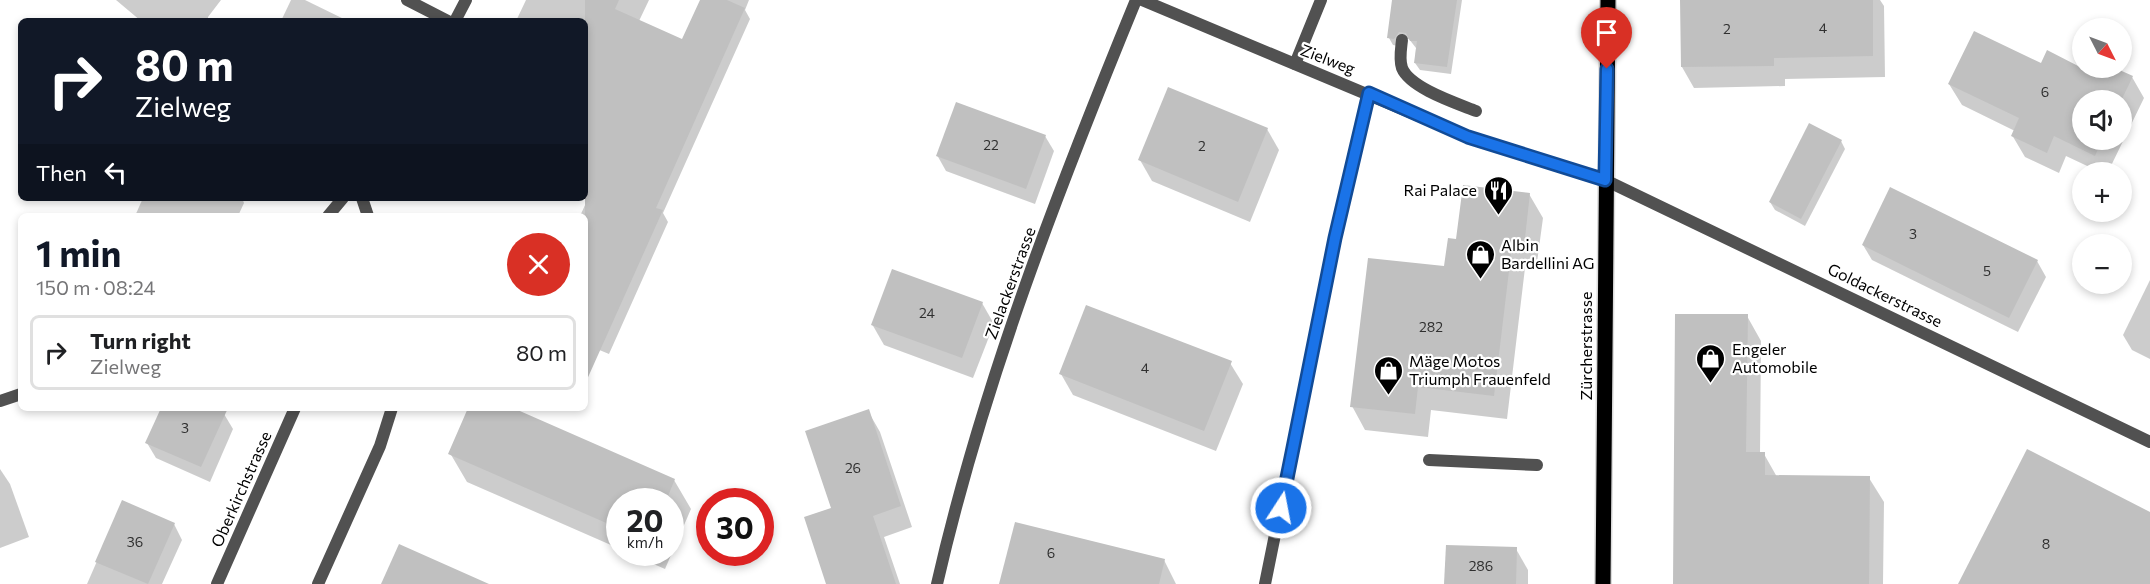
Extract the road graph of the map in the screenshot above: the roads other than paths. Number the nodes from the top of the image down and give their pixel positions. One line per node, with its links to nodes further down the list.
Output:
1 (407, 0): 7 (street)
2 (465, 0): 8 (street)
3 (1136, 0): 25 (street, Zielackerstrasse)
4 (1142, 0): 10 (street, Zielweg)
5 (1321, 0): 10 (street)
6 (1608, 0): 13 (main road, Zürcherstrasse)
7 (442, 18)
8 (456, 18)
9 (1402, 40): 12 (street)
10 (1296, 64): 11 (street, Zielweg)
11 (1369, 93): 13 (street, Zielweg); 26 (street)
12 (1476, 111)
13 (1605, 180): 20 (street, Goldackerstrasse); 27 (main road, Zürcherstrasse)
14 (340, 201): 15 (street)
15 (330, 213)
16 (18, 395): 17 (street)
17 (0, 401)
18 (294, 411): 23 (street, Oberkirchstrasse)
19 (391, 411): 24 (street)
20 (2150, 442)
21 (1429, 460): 22 (street)
22 (1537, 465)
23 (217, 584)
24 (318, 584)
25 (937, 584)
26 (1265, 584)
27 (1602, 584)

